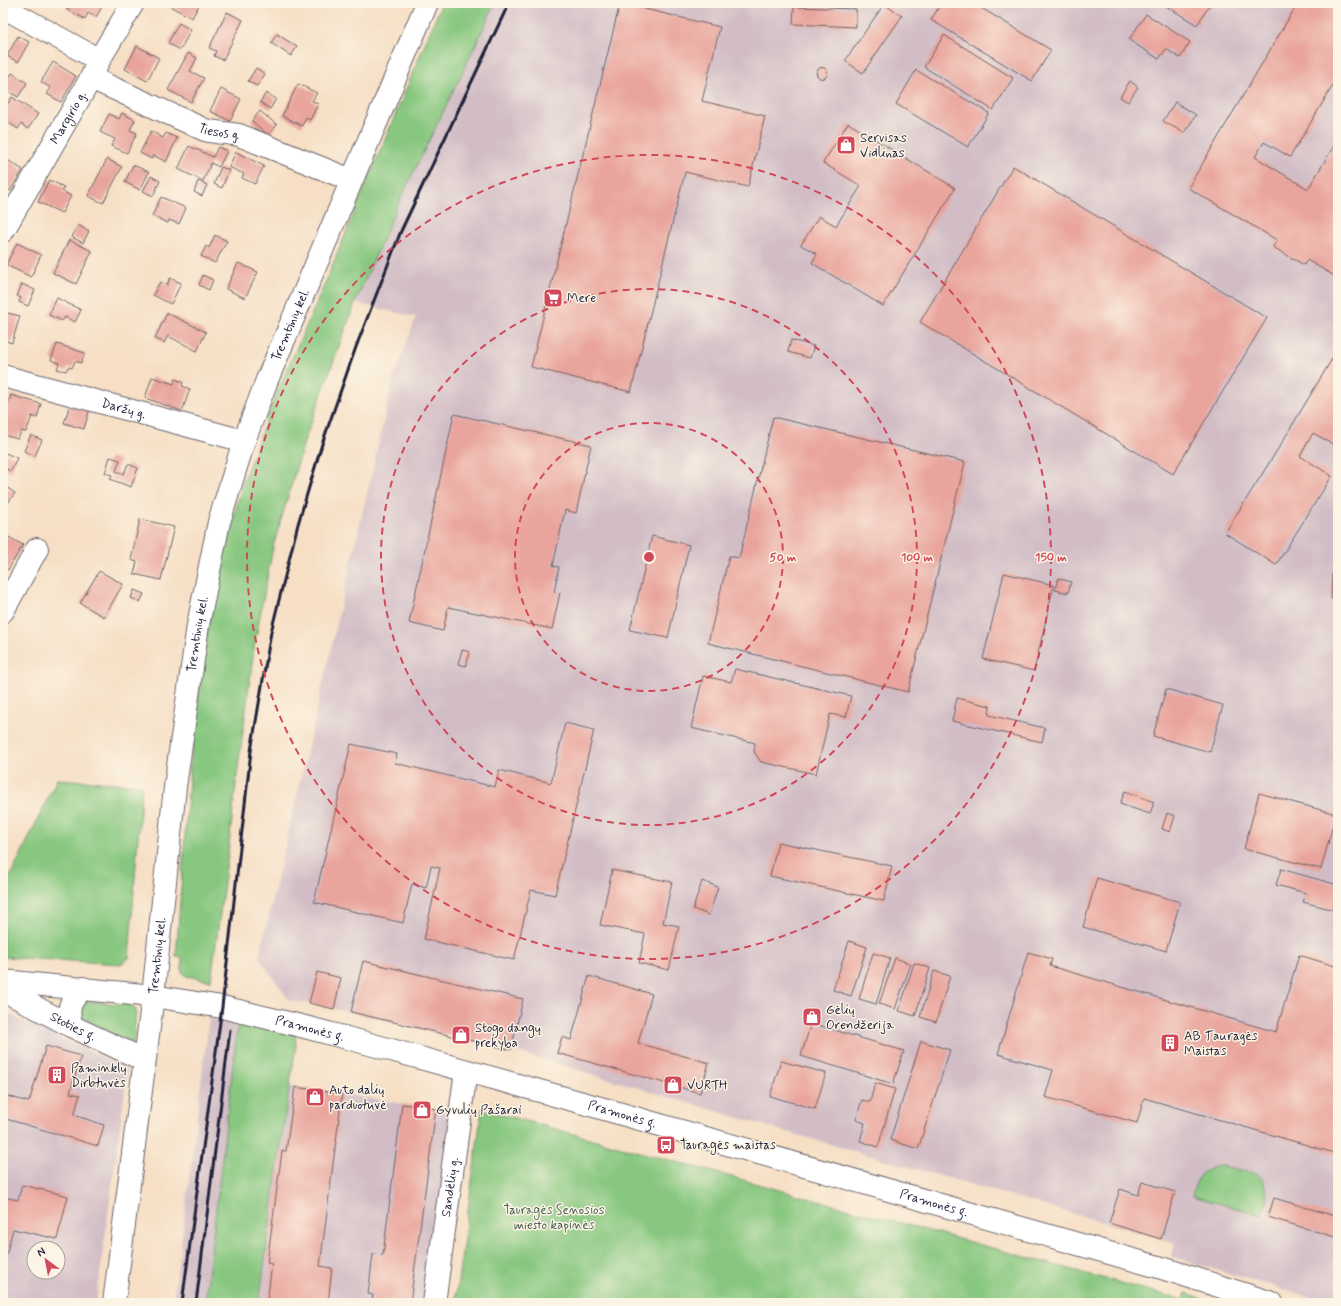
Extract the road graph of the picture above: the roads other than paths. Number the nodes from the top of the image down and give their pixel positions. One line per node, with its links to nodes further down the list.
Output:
1 (133, 3): 4 (street, Margirio g.)
2 (427, 3): 5 (street, Tremtinių kel.)
3 (3, 7): 4 (street, Tiesos g.)
4 (95, 69): 5 (street, Tiesos g.); 6 (street, Margirio g.)
5 (351, 180): 8 (street, Tremtinių kel.)
6 (3, 231)
7 (3, 376): 8 (street, Daržų g.)
8 (244, 441): 14 (street, Tremtinių kel.)
9 (37, 549): 10 (street)
10 (3, 611)
11 (3, 981): 12 (street)
12 (83, 988): 14 (street); 15 (street)
13 (3, 990): 15 (street, Stoties g.)
14 (153, 996): 16 (street, Tremtinių kel.); 17 (street, Pramonės g.)
15 (71, 1026): 16 (street, Stoties g.)
16 (144, 1060): 18 (street, Tremtinių kel.)
17 (466, 1071): 19 (street, Sandėlių g.); 20 (street, Pramonės g.)
18 (114, 1303)
19 (434, 1303)
20 (1272, 1303)

